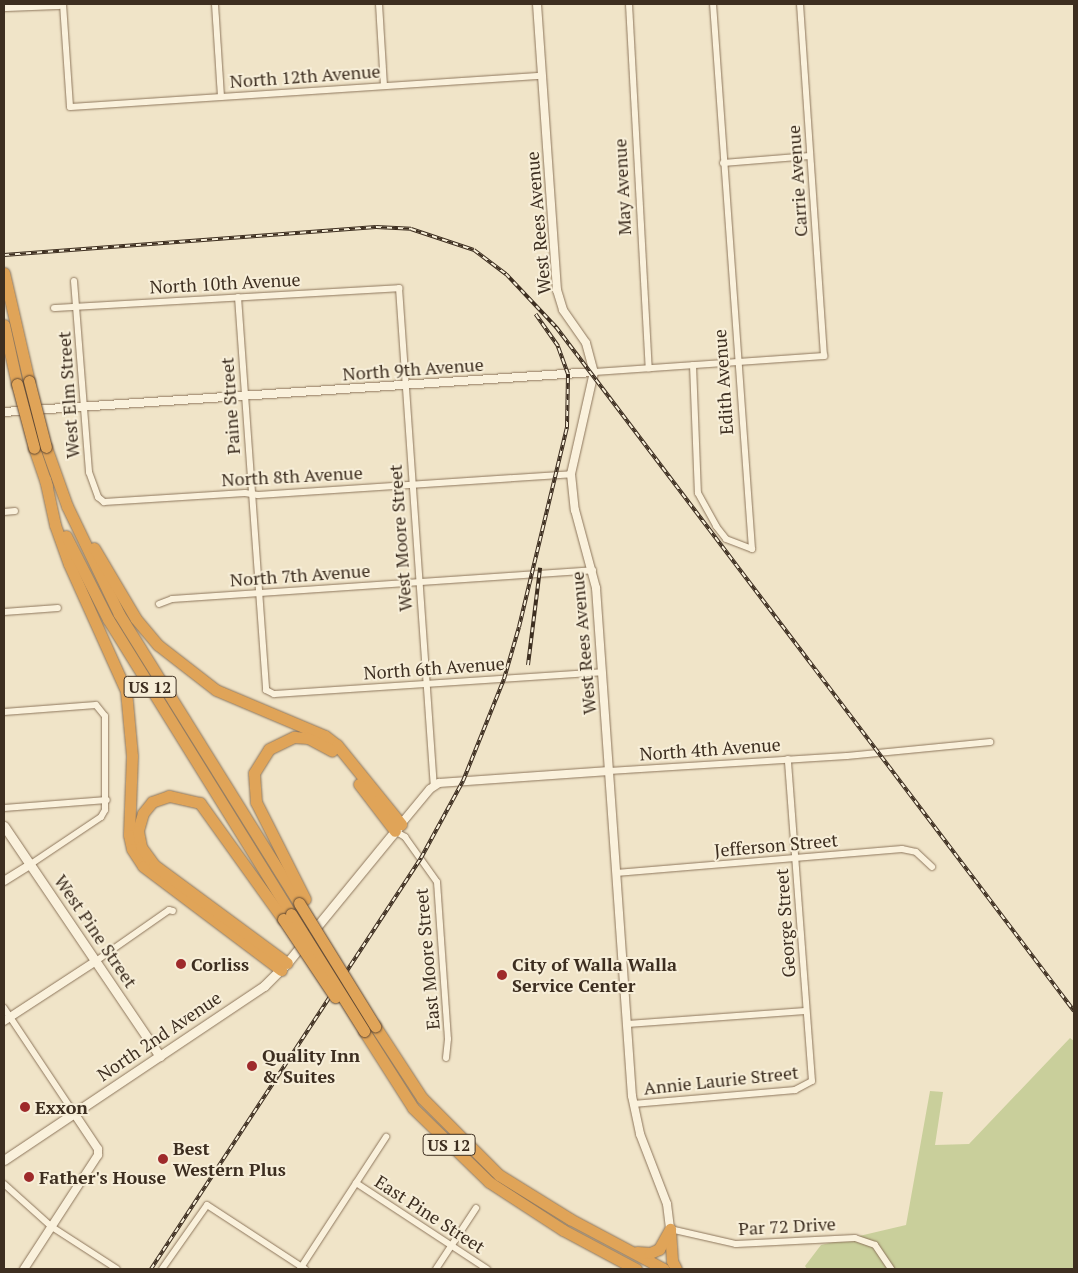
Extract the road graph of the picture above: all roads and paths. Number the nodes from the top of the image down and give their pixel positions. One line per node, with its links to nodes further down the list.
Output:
1 (59, 4): 9 (main road)
2 (63, 4): 12 (street, North 12th Avenue)
3 (215, 4): 12 (street)
4 (380, 4): 11 (street)
5 (537, 4): 10 (street, West Rees Avenue)
6 (629, 4): 25 (street, May Avenue)
7 (713, 4): 14 (street, Edith Avenue)
8 (800, 4): 13 (street, Carrie Avenue)
9 (4, 6)
10 (542, 76): 11 (street, North 12th Avenue); 26 (street, West Rees Avenue)
11 (384, 86): 12 (street, North 12th Avenue)
12 (221, 97)
13 (810, 156): 14 (street); 22 (street, Carrie Avenue)
14 (723, 163): 23 (street, Edith Avenue)
15 (4, 273): 32 (highway, US 12, bridge)
16 (74, 280): 19 (street, West Elm Street)
17 (399, 288): 18 (street, North 10th Avenue); 27 (street, West Moore Street)
18 (238, 297): 19 (street, North 10th Avenue); 28 (street, Paine Street)
19 (76, 307): 20 (street, North 10th Avenue); 29 (street, West Elm Street)
20 (54, 308)
21 (4, 325): 32 (highway, US 12, bridge)
22 (824, 356): 23 (street, North 9th Avenue)
23 (736, 362): 24 (street, North 9th Avenue); 24 (street, Edith Avenue)
24 (693, 365): 25 (street, North 9th Avenue)
25 (649, 368): 26 (street, North 9th Avenue)
26 (594, 372): 27 (street, North 9th Avenue); 31 (street, West Rees Avenue)
27 (405, 385): 28 (street, North 9th Avenue); 33 (street, West Moore Street)
28 (244, 396): 29 (street, North 9th Avenue); 34 (street, Paine Street)
29 (84, 406): 30 (street, North 9th Avenue); 35 (street, West Elm Street)
30 (4, 412)
31 (571, 474): 33 (street, North 8th Avenue); 38 (street, West Rees Avenue)
32 (50, 476): 55 (highway); 61 (highway, US 12); 63 (highway, US 12); 65 (highway)
33 (412, 484): 34 (street, North 8th Avenue); 39 (street, West Moore Street)
34 (252, 494): 35 (street, North 8th Avenue); 40 (street, Paine Street)
35 (104, 502)
36 (15, 511): 37 (street)
37 (4, 512)
38 (593, 570): 39 (street, North 7th Avenue); 44 (street, West Rees Avenue)
39 (418, 582): 40 (street, North 7th Avenue); 45 (street, West Moore Street)
40 (258, 593): 41 (street, North 7th Avenue); 46 (street, Paine Street)
41 (159, 604)
42 (58, 608): 43 (street)
43 (4, 612)
44 (602, 672): 45 (street, North 6th Avenue); 50 (street, West Rees Avenue)
45 (425, 684): 46 (street, North 6th Avenue); 51 (street, West Moore Street)
46 (268, 692)
47 (4, 712): 52 (street)
48 (990, 742): 49 (street, North 4th Avenue)
49 (788, 759): 50 (street, North 4th Avenue); 56 (street, George Street)
50 (609, 771): 51 (street, North 4th Avenue); 59 (street, West Rees Avenue)
51 (434, 786): 55 (street, North 2nd Avenue)
52 (107, 800): 53 (street); 57 (street)
53 (4, 808)
54 (4, 826): 57 (main road, West Pine Street)
55 (400, 831): 61 (highway); 65 (main road, North 2nd Avenue); 71 (street, East Moore Street)
56 (795, 858): 58 (street, Jefferson Street); 59 (street, Jefferson Street); 67 (street, George Street)
57 (31, 864): 60 (street); 64 (main road, West Pine Street)
58 (932, 867)
59 (616, 873): 69 (street, West Rees Avenue)
60 (4, 881)
61 (302, 901): 84 (highway, US 12, bridge)
62 (174, 911): 64 (street)
63 (287, 917): 65 (highway); 82 (highway, US 12, bridge)
64 (96, 961): 68 (street); 70 (main road, West Pine Street)
65 (284, 966): 70 (main road, North 2nd Avenue)
66 (4, 1008): 68 (street)
67 (806, 1011): 69 (street); 72 (street, George Street)
68 (7, 1019): 74 (street)
69 (627, 1024): 73 (street, West Rees Avenue)
70 (160, 1056): 74 (main road, North 2nd Avenue)
71 (446, 1058)
72 (810, 1084): 73 (street, Annie Laurie Street)
73 (633, 1104): 81 (street, West Rees Avenue)
74 (74, 1113): 76 (main road, North 2nd Avenue); 80 (street)
75 (386, 1137): 77 (street)
76 (4, 1160)
77 (356, 1183): 83 (street, East Pine Street); 85 (street)
78 (4, 1184): 80 (street)
79 (476, 1208): 83 (street)
80 (52, 1227): 86 (street); 87 (street)
81 (670, 1229): 84 (highway); 94 (highway); 95 (street, Par 72 Drive)
82 (584, 1242): 91 (highway); 92 (highway, US 12)
83 (452, 1246): 89 (street); 90 (street, East Pine Street)
84 (630, 1250): 93 (highway, US 12)
85 (302, 1268): 88 (street)
86 (24, 1269)
87 (117, 1269)
88 (162, 1269)
89 (436, 1269)
90 (487, 1269)
91 (628, 1269)
92 (636, 1269)
93 (664, 1269)
94 (676, 1269)
95 (891, 1269)

